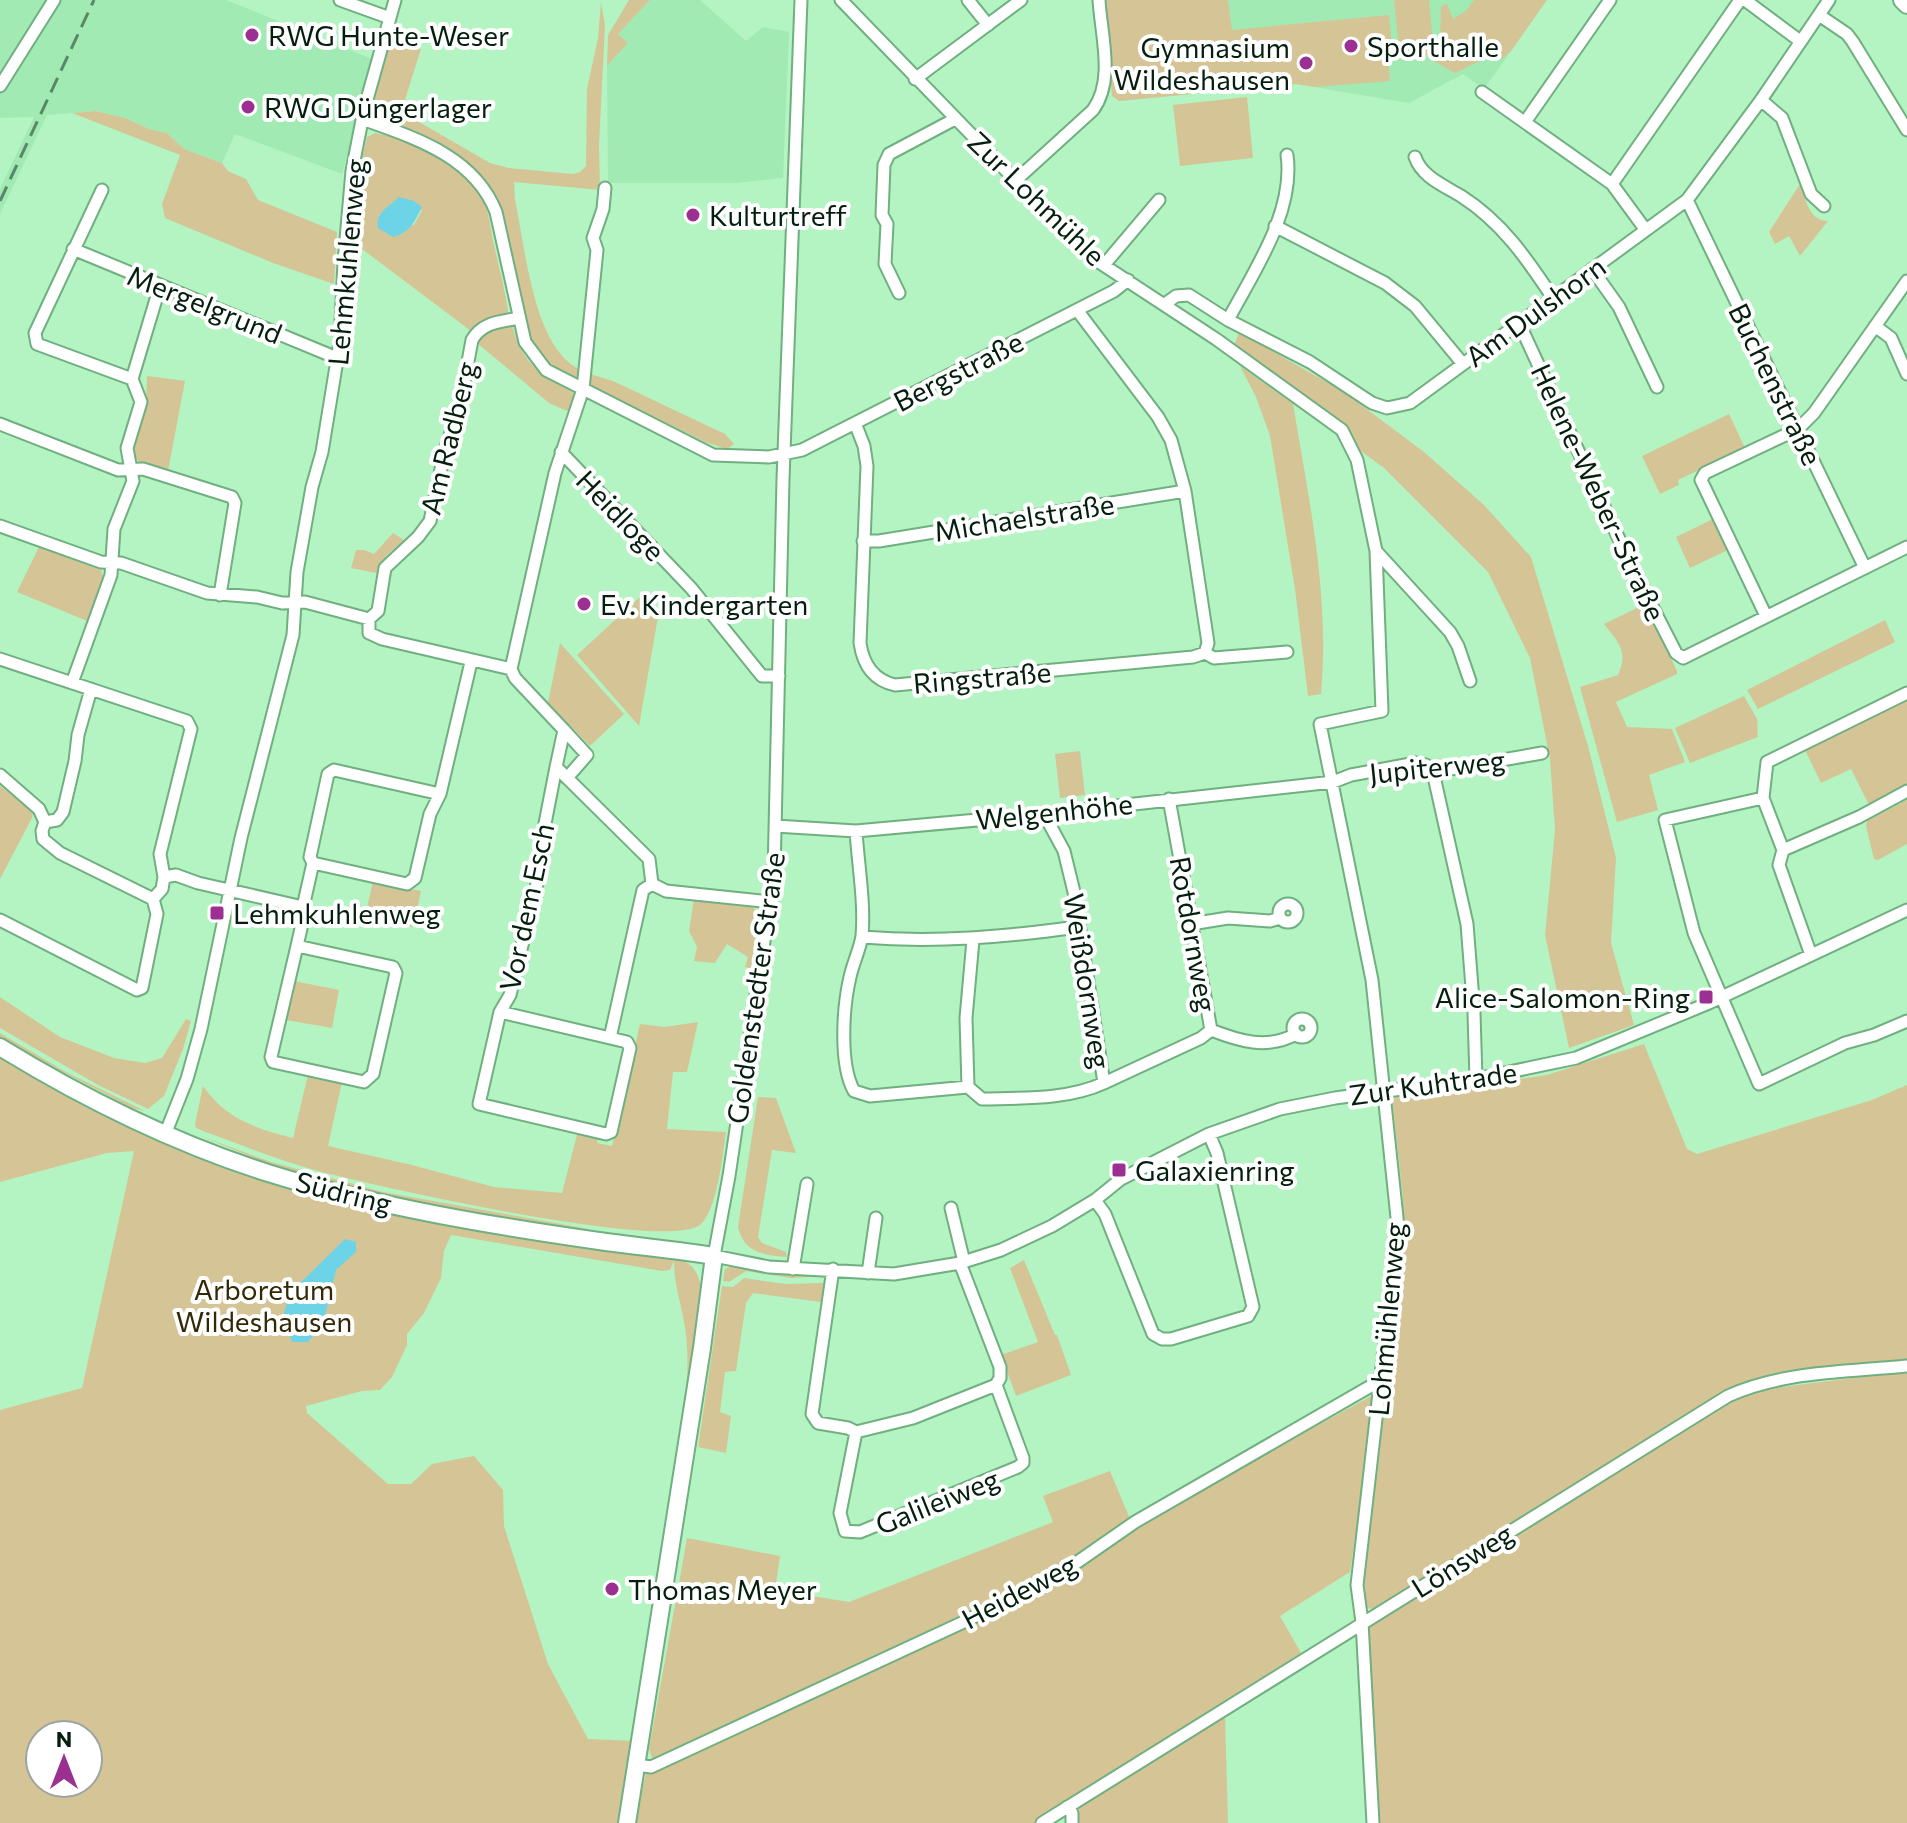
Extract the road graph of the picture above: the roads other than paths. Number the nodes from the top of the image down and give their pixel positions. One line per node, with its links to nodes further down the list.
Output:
1 (54, 0): 19 (street)
2 (340, 0): 15 (street)
3 (395, 0): 15 (street, Lehmkuhlenweg)
4 (801, 0): 61 (street, Goldenstedter Straße)
5 (841, 0): 18 (street, Zur Lohmühle)
6 (968, 0): 16 (street)
7 (1021, 0): 16 (street)
8 (1099, 0): 28 (street)
9 (1610, 0): 24 (street)
10 (1742, 0): 17 (street); 29 (street)
11 (1829, 0): 14 (street, Am Dulshorn)
12 (1902, 0): 13 (main road)
13 (1907, 5)
14 (1819, 15): 17 (street, Am Dulshorn); 25 (street)
15 (390, 18): 22 (street, Lehmkuhlenweg)
16 (988, 25): 18 (street)
17 (1800, 41): 21 (street, Am Dulshorn)
18 (915, 79): 23 (street, Zur Lohmühle)
19 (0, 86)
20 (1482, 92): 24 (street)
21 (1761, 100): 33 (street, Am Dulshorn); 34 (street)
22 (362, 119): 47 (street, Bergstraße); 51 (street, Lehmkuhlenweg)
23 (955, 119): 28 (street, Zur Lohmühle); 43 (street)
24 (1525, 122): 29 (street)
25 (1907, 130)
26 (1287, 155): 35 (street)
27 (1415, 157): 44 (street)
28 (1015, 181): 38 (street, Zur Lohmühle)
29 (1612, 184): 36 (street)
30 (605, 188): 56 (street, Heidloge)
31 (102, 190): 37 (street)
32 (1159, 200): 38 (street)
33 (1687, 200): 36 (street, Am Dulshorn); 59 (street, Buchenstraße)
34 (1824, 206)
35 (1275, 226): 48 (street); 52 (street)
36 (1645, 229): 39 (street, Am Dulshorn)
37 (73, 249): 42 (street, Mergelgrund); 54 (street)
38 (1104, 265): 40 (street, Zur Lohmühle)
39 (1592, 269): 44 (street, Am Dulshorn); 55 (street)
40 (1128, 280): 45 (street, Zur Lohmühle); 46 (street, Bergstraße)
41 (1907, 281): 50 (street)
42 (160, 286): 51 (street, Mergelgrund); 54 (street)
43 (899, 293)
44 (1553, 298): 49 (street, Am Dulshorn)
45 (1165, 304): 48 (street, Am Dulshorn); 67 (street, Zur Lohmühle)
46 (1077, 310): 57 (street, Bergstraße); 63 (street)
47 (519, 318): 56 (street, Bergstraße); 73 (street, Am Radberg)
48 (1228, 320): 52 (street, Am Dulshorn)
49 (1519, 323): 52 (street, Am Dulshorn); 72 (street, Helene-Weber-Straße)
50 (1875, 326): 53 (street); 59 (street)
51 (337, 358): 71 (street, Lehmkuhlenweg)
52 (1463, 364)
53 (1907, 374)
54 (132, 379): 62 (street)
55 (1657, 387)
56 (583, 389): 60 (street, Heidloge); 61 (street, Bergstraße)
57 (855, 423): 61 (street, Bergstraße); 65 (street, Ringstraße)
58 (0, 424): 62 (street)
59 (1798, 429): 69 (street, Buchenstraße); 72 (street)
60 (561, 452): 78 (street, Heidloge); 79 (street, Heidloge)
61 (784, 454): 79 (street, Goldenstedter Straße)
62 (132, 470): 68 (street); 70 (street)
63 (1185, 491): 65 (street, Michaelstraße); 75 (street)
64 (0, 526): 68 (street)
65 (863, 541): 75 (street, Ringstraße)
66 (1907, 547): 69 (street)
67 (1376, 551): 80 (street); 84 (street, Zur Lohmühle)
68 (111, 563): 70 (street); 81 (street)
69 (1865, 568): 72 (street)
70 (220, 595): 71 (street)
71 (295, 602): 73 (street); 104 (street, Lehmkuhlenweg)
72 (1766, 616)
73 (369, 619): 77 (street)
74 (1287, 652): 75 (street, Ringstraße)
75 (1205, 653)
76 (0, 659): 81 (street)
77 (471, 662): 78 (street); 93 (street)
78 (511, 669): 85 (street)
79 (779, 676): 98 (street, Goldenstedter Straße)
80 (1470, 681)
81 (72, 683): 82 (street)
82 (91, 689): 97 (street); 102 (street)
83 (1907, 693): 94 (street)
84 (1320, 724): 91 (street, Lohmühlenweg)
85 (564, 730): 87 (street, Vor dem Esch); 90 (street)
86 (1542, 753): 88 (street, Jupiterweg)
87 (556, 767): 90 (street); 118 (street, Vor dem Esch)
88 (1433, 772): 91 (street, Jupiterweg); 124 (street)
89 (0, 775): 97 (street)
90 (567, 778): 103 (street)
91 (1333, 782): 95 (street, Welgenhöhe); 127 (street, Lohmühlenweg)
92 (1907, 791): 100 (street)
93 (440, 794): 101 (street); 101 (street)
94 (1763, 798): 100 (street); 117 (street)
95 (1169, 799): 96 (street, Welgenhöhe); 111 (street, Rotdornweg)
96 (1044, 814): 99 (street, Welgenhöhe); 112 (street, Weißdornweg)
97 (45, 822): 105 (street)
98 (775, 826): 99 (street, Welgenhöhe); 106 (street, Goldenstedter Straße)
99 (856, 831): 113 (street)
100 (1783, 850): 116 (street)
101 (313, 863): 107 (street)
102 (164, 877): 104 (street); 105 (street)
103 (652, 884): 106 (street); 122 (street)
104 (230, 890): 107 (street); 128 (street, Lehmkuhlenweg)
105 (153, 899): 110 (street)
106 (772, 902): 134 (street, Goldenstedter Straße)
107 (303, 907): 115 (street)
108 (1907, 910): 116 (street, Zur Kuhtrade)
109 (1280, 918): 111 (street)
110 (0, 920)
111 (1191, 924): 120 (street, Rotdornweg)
112 (1077, 927): 114 (street); 125 (street, Weißdornweg)
113 (862, 937): 114 (street); 126 (street)
114 (973, 940): 126 (street)
115 (297, 946): 115 (street)
116 (1811, 955): 117 (street, Zur Kuhtrade)
117 (1721, 998): 119 (street); 124 (street, Zur Kuhtrade)
118 (500, 1012): 122 (street, Vor dem Esch); 122 (street)
119 (1907, 1021)
120 (1211, 1030): 121 (street, Rotdornweg); 125 (street, Weißdornweg)
121 (1296, 1034)
122 (610, 1038)
123 (0, 1047): 128 (main road, Südring)
124 (1476, 1079): 127 (street, Zur Kuhtrade)
125 (1104, 1083): 126 (street)
126 (968, 1087)
127 (1382, 1092): 129 (street, Zur Kuhtrade); 140 (street, Lohmühlenweg)
128 (166, 1132): 134 (main road, Südring)
129 (1209, 1134): 131 (street, Zur Kuhtrade); 131 (street)
130 (807, 1184): 136 (street)
131 (1095, 1200): 135 (street, Zur Kuhtrade)
132 (951, 1208): 135 (street)
133 (876, 1218): 138 (street)
134 (714, 1256): 136 (street, Zur Kuhtrade); 144 (main road, Goldenstedter Straße)
135 (962, 1262): 138 (street, Zur Kuhtrade); 141 (street)
136 (793, 1269): 137 (street, Zur Kuhtrade)
137 (833, 1269): 138 (street, Zur Kuhtrade); 142 (street)
138 (868, 1273)
139 (1907, 1366): 143 (street, Lönsweg)
140 (1383, 1379): 143 (street, Lohmühlenweg); 144 (street, Heideweg)
141 (996, 1385): 142 (street); 142 (street, Galileiweg)
142 (856, 1432)
143 (1362, 1622): 145 (street, Lönsweg); 149 (street, Lohmühlenweg)
144 (637, 1765): 146 (main road, Goldenstedter Straße)
145 (1067, 1807): 147 (street, Lönsweg); 148 (street)
146 (627, 1823)
147 (1042, 1823)
148 (1072, 1823)
149 (1373, 1823)

